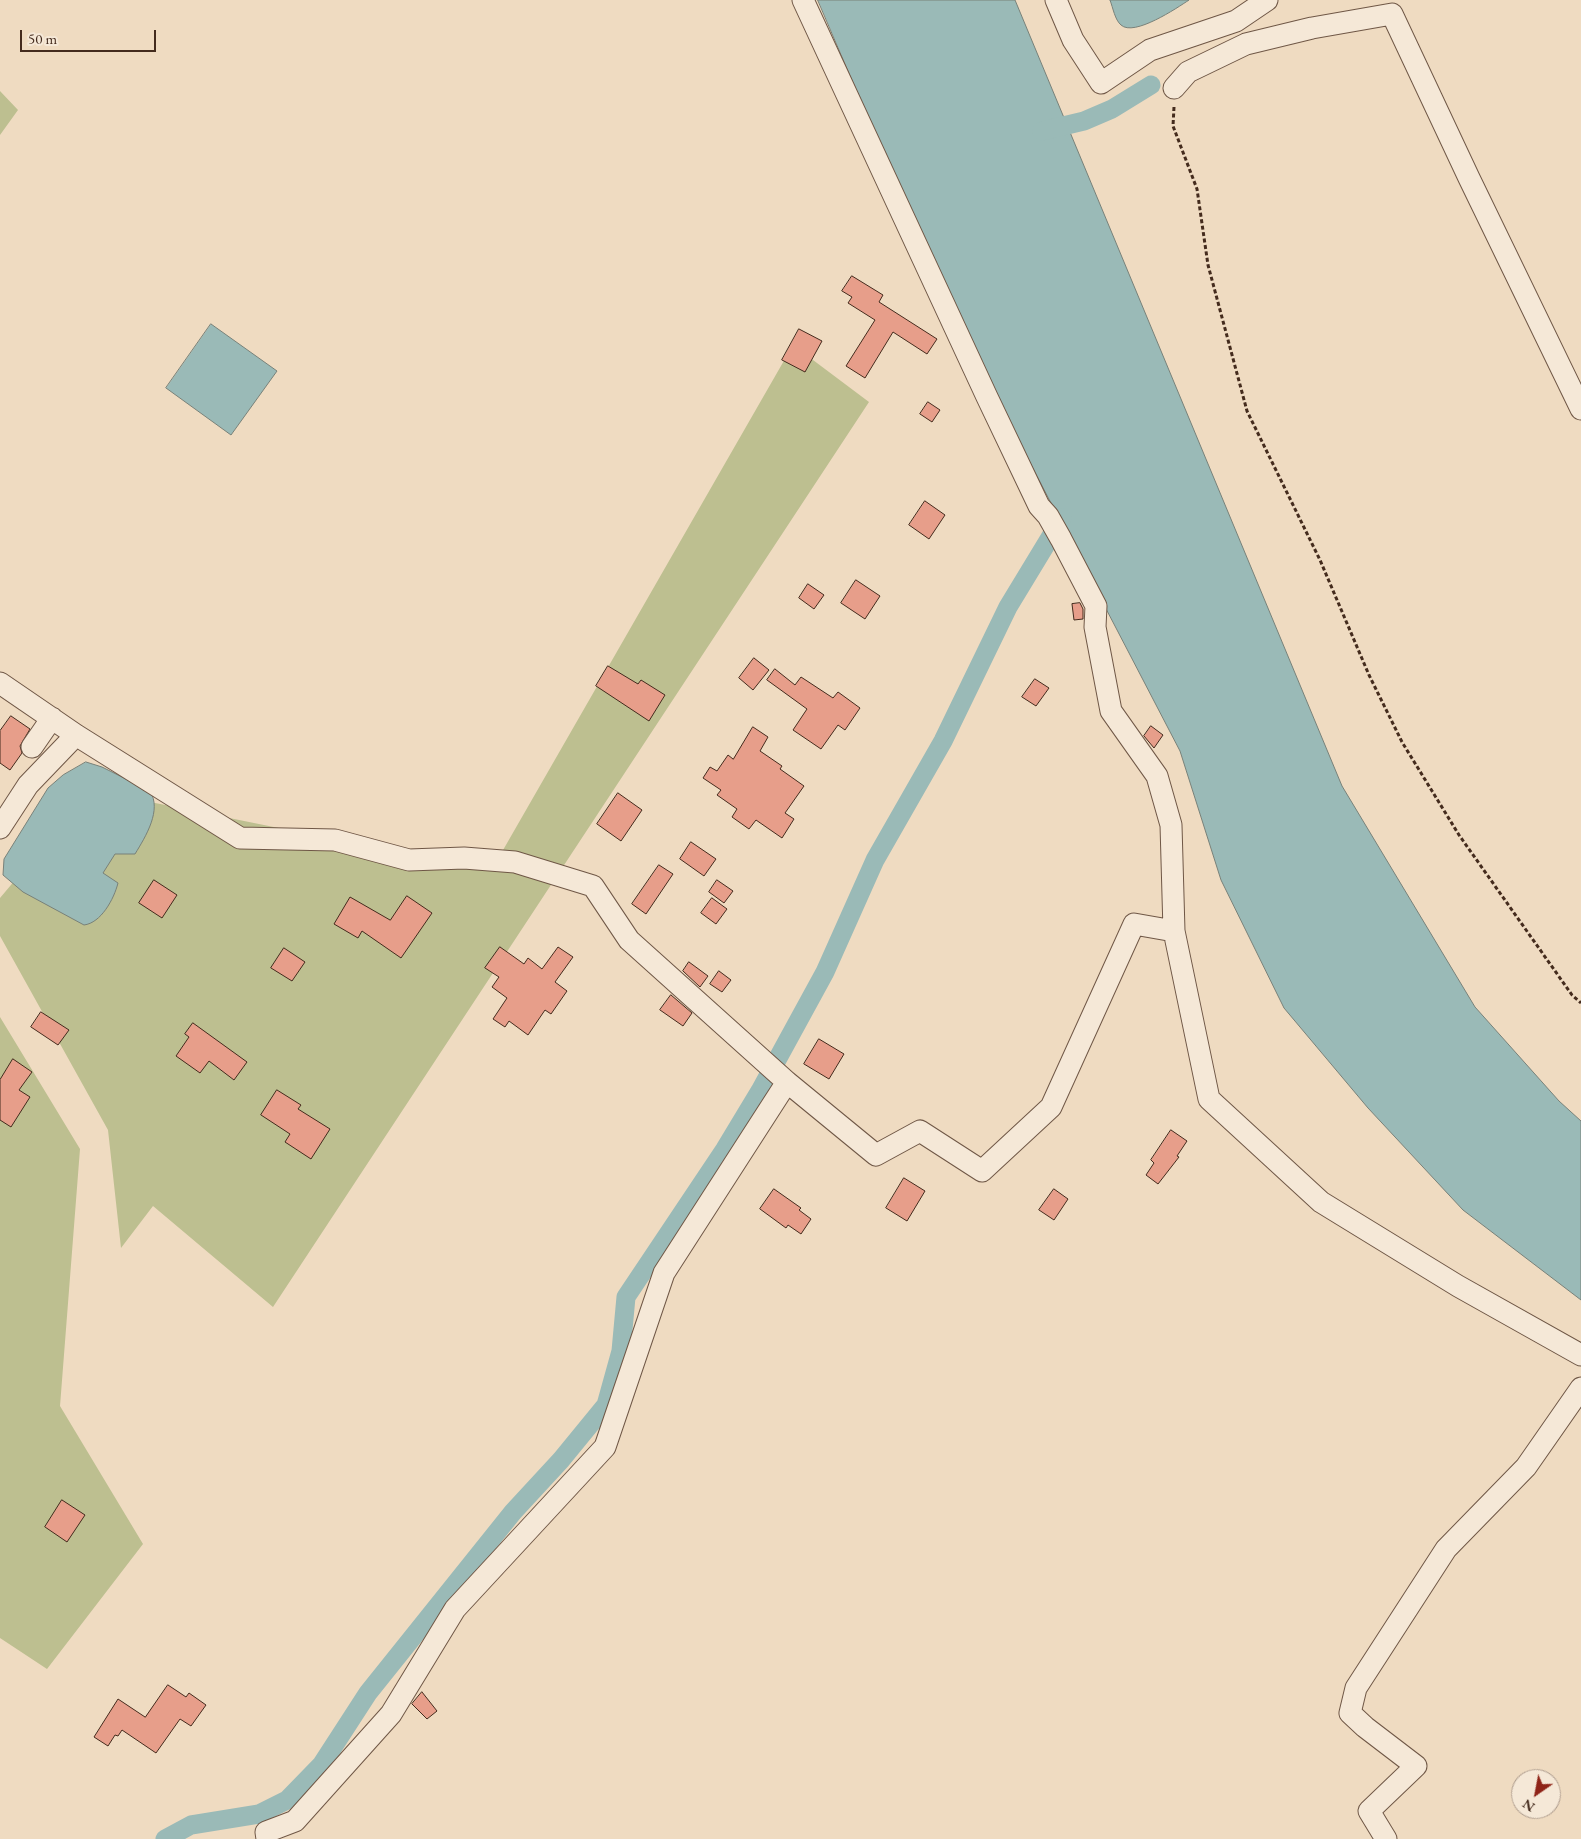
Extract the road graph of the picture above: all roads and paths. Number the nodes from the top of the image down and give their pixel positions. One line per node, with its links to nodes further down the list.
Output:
1 (803, 0): 11 (street)
2 (1056, 0): 3 (street)
3 (1267, 0)
4 (1174, 88): 5 (street); 12 (path)
5 (1581, 409)
6 (0, 683): 7 (street)
7 (52, 718): 8 (street); 9 (street)
8 (76, 735): 10 (street); 13 (street)
9 (32, 747)
10 (0, 828)
11 (1174, 931): 13 (street); 14 (street)
12 (1581, 1003)
13 (784, 1079): 16 (street)
14 (1581, 1355)
15 (1581, 1388): 17 (street)
16 (267, 1839)
17 (1386, 1839)

